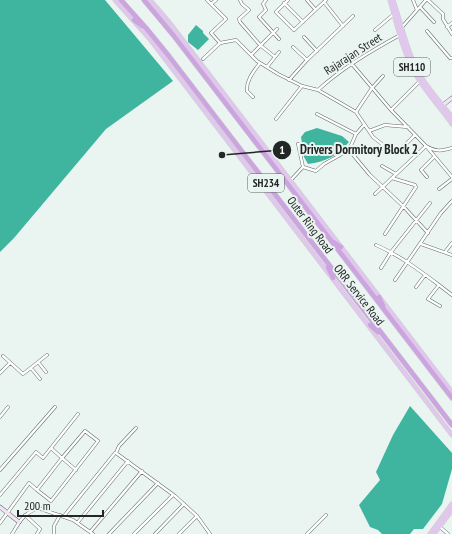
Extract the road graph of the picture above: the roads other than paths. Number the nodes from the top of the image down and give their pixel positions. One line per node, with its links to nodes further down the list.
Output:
1 (115, 0): 24 (main road, ORR Service Road)
2 (121, 0): 32 (highway, Outer Ring Road / SH234)
3 (144, 0): 20 (highway, Outer Ring Road / SH234)
4 (149, 0): 20 (highway); 84 (main road, ORR Service Road)
5 (207, 0): 17 (street)
6 (216, 0): 17 (street)
7 (240, 0): 41 (street)
8 (266, 0): 35 (street)
9 (288, 0): 16 (street)
10 (307, 0): 19 (street)
11 (390, 0): 22 (main road, SH110)
12 (393, 0): 31 (main road, SH110)
13 (413, 0): 21 (street)
14 (427, 0): 18 (street); 29 (street)
15 (325, 1): 19 (street); 28 (street)
16 (284, 3): 25 (street); 25 (street)
17 (211, 4): 40 (street)
18 (420, 7): 21 (street); 26 (street)
19 (315, 9): 25 (street)
20 (152, 10): 94 (highway, Outer Ring Road / SH234)
21 (417, 10): 31 (street)
22 (394, 14): 31 (main road, SH110); 33 (street)
23 (353, 16): 28 (street)
24 (134, 20): 32 (highway); 106 (main road, ORR Service Road)
25 (303, 22)
26 (434, 22)
27 (452, 23): 29 (street)
28 (343, 26): 43 (street)
29 (447, 27): 37 (street)
30 (277, 28): 35 (street)
31 (400, 28): 36 (main road, SH110)
32 (148, 30): 102 (highway, Outer Ring Road / SH234)
33 (375, 30)
34 (427, 31): 47 (street)
35 (273, 32): 39 (street); 41 (street)
36 (402, 34): 51 (street, Rajarajan Street); 55 (main road, SH110); 61 (main road, SH110)
37 (452, 34)
38 (304, 37): 43 (street)
39 (279, 39)
40 (220, 43): 45 (street); 48 (street)
41 (260, 45): 45 (street); 46 (street)
42 (293, 47): 49 (street)
43 (317, 50): 49 (street)
44 (279, 52): 46 (street)
45 (250, 55): 50 (street)
46 (275, 57): 52 (street)
47 (452, 58)
48 (203, 59)
49 (307, 60): 54 (street)
50 (260, 63): 52 (street); 59 (street)
51 (352, 64): 57 (street); 58 (street, Rajarajan Street)
52 (267, 67): 54 (street)
53 (383, 76): 57 (street)
54 (289, 80): 56 (street)
55 (420, 81): 62 (street); 67 (main road, SH110)
56 (302, 86): 58 (street); 66 (street)
57 (372, 88): 62 (street); 63 (street)
58 (318, 90): 63 (street)
59 (253, 97)
60 (452, 98): 61 (street)
61 (443, 105): 65 (main road, SH110)
62 (391, 110): 69 (street)
63 (356, 112): 68 (street)
64 (317, 114): 71 (street)
65 (452, 117)
66 (276, 119)
67 (452, 124)
68 (364, 125): 70 (street); 71 (street)
69 (408, 127): 70 (street); 72 (street)
70 (369, 131): 72 (street)
71 (356, 134): 76 (street)
72 (415, 135): 74 (street)
73 (298, 144): 79 (street)
74 (426, 146): 75 (street); 77 (street); 80 (street)
75 (452, 148)
76 (349, 150): 79 (street); 85 (street)
77 (434, 157): 81 (street); 83 (street)
78 (382, 166): 80 (street)
79 (303, 167): 84 (street)
80 (396, 174): 82 (street)
81 (427, 177)
82 (392, 178): 85 (street); 90 (street)
83 (452, 178): 86 (street)
84 (290, 181): 98 (main road, ORR Service Road)
85 (382, 187): 87 (street); 90 (street)
86 (439, 189)
87 (375, 194)
88 (452, 202): 93 (street)
89 (430, 203): 91 (street)
90 (403, 206): 91 (street); 92 (street)
91 (416, 220): 93 (street); 99 (street)
92 (386, 234)
93 (428, 234): 96 (street)
94 (328, 237): 98 (highway); 113 (highway, Outer Ring Road / SH234)
95 (452, 243): 100 (street)
96 (421, 244): 100 (street); 103 (street)
97 (376, 245): 99 (street)
98 (341, 247): 111 (main road, ORR Service Road)
99 (391, 252): 103 (street); 104 (street)
100 (445, 252): 101 (street)
101 (452, 255)
102 (325, 260): 106 (highway); 115 (highway, Outer Ring Road / SH234)
103 (408, 262): 105 (street); 107 (street)
104 (381, 268)
105 (425, 274): 108 (street); 109 (street)
106 (333, 278): 114 (main road, ORR Service Road)
107 (395, 280)
108 (439, 285): 110 (street); 112 (street)
109 (416, 287)
110 (452, 295)
111 (379, 297): 113 (highway); 124 (main road, ORR Service Road)
112 (440, 306)
113 (385, 311): 125 (highway, Outer Ring Road / SH234)
114 (370, 326): 115 (highway); 132 (main road, ORR Service Road)
115 (384, 337): 130 (highway, Outer Ring Road / SH234)
116 (47, 355): 118 (street)
117 (3, 356): 119 (street)
118 (38, 362): 120 (street); 121 (street)
119 (10, 363): 120 (street); 122 (street)
120 (31, 368): 123 (street)
121 (46, 372)
122 (0, 373)
123 (40, 379)
124 (452, 392)
125 (452, 398)
126 (55, 406): 137 (street)
127 (8, 407): 129 (street)
128 (78, 414): 133 (street)
129 (0, 417)
130 (452, 425)
131 (136, 428): 134 (street)
132 (452, 434)
133 (51, 448): 135 (street); 142 (street)
134 (116, 453): 136 (street); 151 (street)
135 (62, 458): 138 (street); 138 (street); 141 (street)
136 (128, 461): 139 (street); 154 (street)
137 (0, 470)
138 (76, 470): 141 (street)
139 (142, 471): 140 (street); 157 (street)
140 (158, 483): 143 (street); 161 (street)
141 (36, 490): 147 (street)
142 (0, 495)
143 (173, 495): 144 (street); 162 (street)
144 (184, 504): 152 (street); 163 (street)
145 (0, 507): 147 (street)
146 (451, 508): 156 (main road); 167 (main road)
147 (7, 513): 153 (street); 155 (street)
148 (25, 515): 149 (street); 153 (street); 159 (street)
149 (60, 515): 151 (street); 160 (street)
150 (326, 515): 166 (street)
151 (64, 516): 154 (street)
152 (197, 516): 164 (street); 165 (street)
153 (19, 522): 158 (street)
154 (78, 522): 157 (street)
155 (0, 523)
156 (440, 527): 168 (main road); 169 (street)
157 (92, 533)
158 (12, 534)
159 (37, 534)
160 (54, 534)
161 (108, 534)
162 (134, 534)
163 (155, 534)
164 (179, 534)
165 (210, 534)
166 (307, 534)
167 (430, 534)
168 (434, 534)
169 (448, 534)

